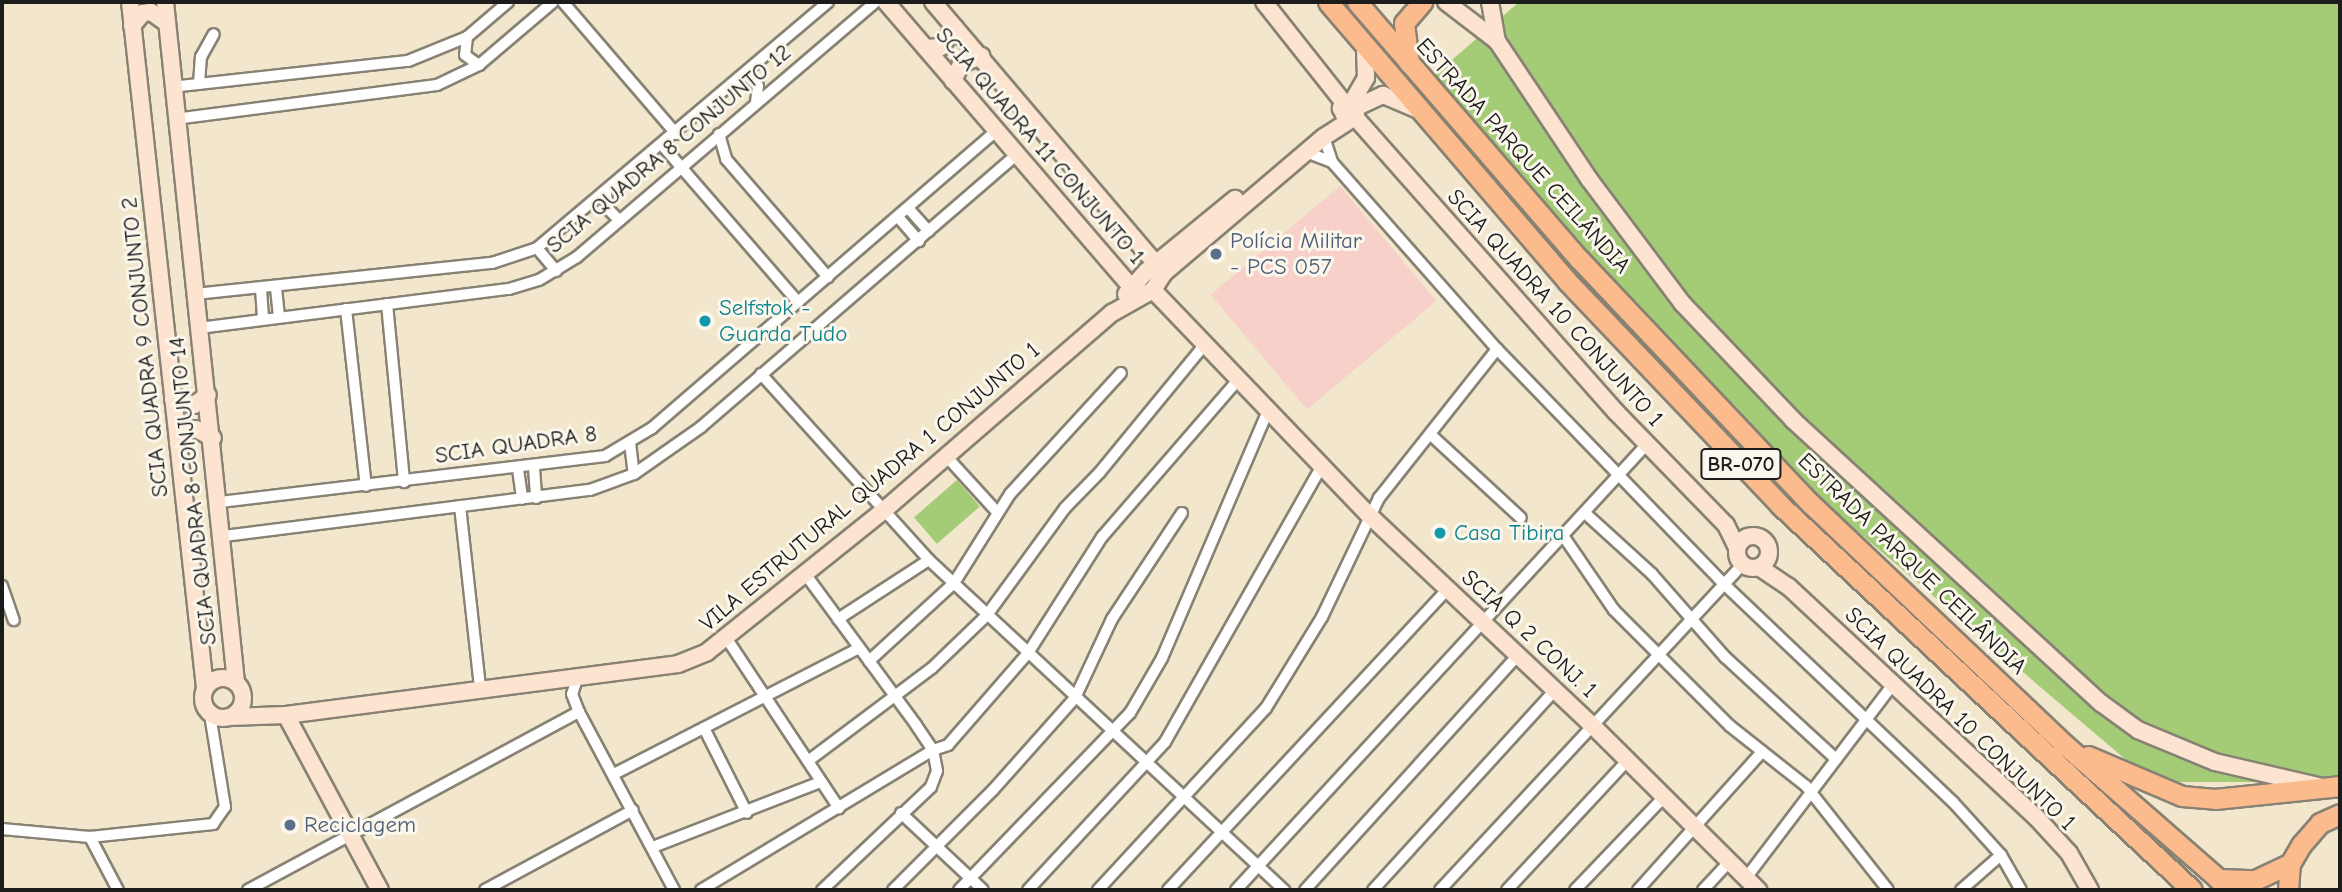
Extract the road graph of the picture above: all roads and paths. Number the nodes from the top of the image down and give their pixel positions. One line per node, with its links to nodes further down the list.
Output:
1 (130, 2): 17 (street, SCIA QUADRA 9 CONJUNTO 2)
2 (164, 2): 16 (street, SCIA QUADRA 8 CONJUNTO 14)
3 (508, 2): 20 (street)
4 (554, 2): 25 (street)
5 (563, 2): 36 (street)
6 (828, 2): 27 (street)
7 (876, 2): 31 (street, SCIA QUADRA 8 CONJUNTO 12)
8 (886, 2): 22 (street, SCIA QUADRA 11 CONJUNTO 1)
9 (933, 2): 18 (street)
10 (1264, 2): 32 (street, SCIA QUADRA 10 CONJUNTO 1)
11 (1328, 2): 23 (highway, ESTRADA PARQUE CEILÂNDIA / BR-070)
12 (1357, 2): 26 (highway, ESTRADA PARQUE CEILÂNDIA / BR-070)
13 (1422, 2): 26 (highway)
14 (1447, 2): 21 (street)
15 (1490, 2): 21 (street)
16 (167, 23): 17 (street); 30 (street, SCIA QUADRA 8 CONJUNTO 14)
17 (132, 26): 70 (street, SCIA QUADRA 9 CONJUNTO 2)
18 (955, 27): 22 (street); 24 (street)
19 (214, 34): 29 (street)
20 (467, 37): 25 (street); 29 (street)
21 (1497, 41): 148 (street)
22 (926, 48): 28 (street, SCIA QUADRA 11 CONJUNTO 1)
23 (1365, 48): 32 (street); 33 (highway, ESTRADA PARQUE CEILÂNDIA / BR-070)
24 (981, 56): 28 (street); 51 (street)
25 (479, 65): 34 (street)
26 (1410, 67): 139 (highway, ESTRADA PARQUE CEILÂNDIA / BR-070)
27 (746, 74): 31 (street); 36 (street)
28 (953, 81): 35 (street, SCIA QUADRA 11 CONJUNTO 1)
29 (199, 84): 30 (street)
30 (171, 87): 34 (street, SCIA QUADRA 8 CONJUNTO 14)
31 (756, 103): 37 (street, SCIA QUADRA 8 CONJUNTO 12)
32 (1349, 110): 33 (street); 38 (street); 51 (street); 76 (street, SCIA QUADRA 10 CONJUNTO 1)
33 (1419, 111): 168 (highway, ESTRADA PARQUE CEILÂNDIA / BR-070)
34 (175, 120): 57 (street, SCIA QUADRA 8 CONJUNTO 14)
35 (996, 131): 41 (street, SCIA QUADRA 11 CONJUNTO 1); 45 (street, SCIA QUADRA 8)
36 (676, 134): 39 (street)
37 (719, 134): 43 (street, SCIA QUADRA 8 CONJUNTO 12); 53 (street)
38 (1324, 137): 40 (street); 42 (street)
39 (662, 145): 43 (street); 44 (street)
40 (1306, 152): 42 (street); 51 (street)
41 (1017, 154): 48 (street); 56 (street, SCIA QUADRA 11 CONJUNTO 1)
42 (1332, 162): 65 (street)
43 (682, 167): 47 (street, SCIA QUADRA 8 CONJUNTO 12); 58 (street)
44 (606, 193): 47 (street); 50 (street)
45 (908, 208): 46 (street, SCIA QUADRA 8); 48 (street)
46 (898, 217): 49 (street); 53 (street, SCIA QUADRA 8)
47 (620, 220): 52 (street, SCIA QUADRA 8 CONJUNTO 12)
48 (929, 232): 49 (street)
49 (919, 241): 67 (street)
50 (537, 248): 52 (street); 54 (street)
51 (1161, 269): 56 (street, VILA ESTRUTURAL QUADRA 1 CONJUNTO 1)
52 (556, 271): 59 (street, SCIA QUADRA 8 CONJUNTO 12)
53 (828, 277): 58 (street, SCIA QUADRA 8)
54 (276, 288): 55 (street); 61 (street)
55 (261, 289): 57 (street); 62 (street)
56 (1141, 291): 64 (street, SCIA Q 2 CONJ. 1); 77 (street, VILA ESTRUTURAL QUADRA 1 CONJUNTO 1)
57 (195, 294): 63 (street, SCIA QUADRA 8 CONJUNTO 14)
58 (798, 302): 75 (street, SCIA QUADRA 8)
59 (387, 304): 60 (street, SCIA QUADRA 8 CONJUNTO 12); 83 (street)
60 (346, 309): 61 (street, SCIA QUADRA 8 CONJUNTO 12); 84 (street)
61 (279, 317): 62 (street, SCIA QUADRA 8 CONJUNTO 12)
62 (263, 319): 63 (street, SCIA QUADRA 8 CONJUNTO 12)
63 (199, 328): 69 (street, SCIA QUADRA 8 CONJUNTO 14)
64 (1205, 344): 68 (street, SCIA Q 2 CONJ. 1); 110 (street)
65 (1497, 349): 72 (street); 82 (street)
66 (1121, 373): 89 (street)
67 (761, 374): 81 (street); 90 (street)
68 (1238, 380): 71 (street, SCIA Q 2 CONJ. 1); 117 (street)
69 (208, 395): 70 (street); 73 (street, SCIA QUADRA 8 CONJUNTO 14)
70 (173, 400): 74 (street, SCIA QUADRA 9 CONJUNTO 2)
71 (1268, 411): 78 (street, SCIA Q 2 CONJ. 1); 138 (street)
72 (1432, 435): 93 (street); 94 (street)
73 (213, 438): 74 (street); 87 (street, SCIA QUADRA 8 CONJUNTO 14)
74 (178, 443): 123 (street, SCIA QUADRA 9 CONJUNTO 2)
75 (631, 443): 79 (street, SCIA QUADRA 8); 81 (street)
76 (1647, 444): 82 (street); 95 (street, SCIA QUADRA 10 CONJUNTO 1)
77 (946, 456): 89 (street); 90 (street, VILA ESTRUTURAL QUADRA 1 CONJUNTO 1)
78 (1321, 466): 93 (street, SCIA Q 2 CONJ. 1); 145 (street)
79 (534, 467): 80 (street, SCIA QUADRA 8); 85 (street)
80 (518, 469): 83 (street, SCIA QUADRA 8); 86 (street)
81 (634, 474): 85 (street)
82 (1619, 475): 92 (street); 106 (street)
83 (404, 482): 84 (street, SCIA QUADRA 8)
84 (366, 486): 87 (street, SCIA QUADRA 8)
85 (537, 498): 86 (street)
86 (522, 499): 88 (street)
87 (220, 502): 96 (street, SCIA QUADRA 8 CONJUNTO 14)
88 (460, 506): 96 (street); 125 (street)
89 (996, 511): 105 (street)
90 (882, 512): 101 (street); 104 (street, VILA ESTRUTURAL QUADRA 1 CONJUNTO 1)
91 (1182, 513): 129 (street)
92 (1585, 513): 98 (street); 113 (street)
93 (1369, 515): 109 (street, SCIA Q 2 CONJ. 1); 150 (street)
94 (1521, 518)
95 (1726, 525): 97 (street, SCIA QUADRA 10 CONJUNTO 1); 99 (street, SCIA QUADRA 10 CONJUNTO 1)
96 (223, 536): 124 (street, SCIA QUADRA 8 CONJUNTO 14)
97 (1748, 536): 99 (street); 100 (street)
98 (1564, 537): 114 (street); 118 (street)
99 (1737, 548): 102 (street)
100 (1769, 553): 103 (street); 108 (street, SCIA QUADRA 10 CONJUNTO 1)
101 (929, 560): 105 (street); 111 (street)
102 (1743, 564): 103 (street); 106 (street)
103 (1759, 567): 108 (street, SCIA QUADRA 10 CONJUNTO 1)
104 (806, 575): 111 (street); 115 (street, VILA ESTRUTURAL QUADRA 1 CONJUNTO 1)
105 (954, 583): 110 (street); 120 (street)
106 (1724, 584): 113 (street); 135 (street)
107 (2, 586): 112 (street)
108 (1789, 587): 122 (street, SCIA QUADRA 10 CONJUNTO 1)
109 (1448, 589): 114 (street, SCIA Q 2 CONJ. 1); 159 (street)
110 (987, 615): 117 (street); 127 (street)
111 (838, 619): 116 (street)
112 (14, 620)
113 (1690, 620): 118 (street); 142 (street)
114 (1484, 622): 119 (street, SCIA Q 2 CONJ. 1); 167 (street)
115 (727, 639): 121 (street, VILA ESTRUTURAL QUADRA 1 CONJUNTO 1); 128 (street)
116 (859, 648): 120 (street); 128 (street)
117 (1028, 653): 129 (street); 140 (street)
118 (1658, 653): 136 (street); 141 (street)
119 (1518, 655): 126 (street, SCIA Q 2 CONJ. 1); 187 (street)
120 (869, 661): 127 (street)
121 (578, 676): 125 (street, VILA ESTRUTURAL QUADRA 1 CONJUNTO 1); 130 (street)
122 (1892, 686): 135 (street); 198 (street, SCIA QUADRA 10 CONJUNTO 1)
123 (205, 688): 124 (street); 131 (street)
124 (240, 688): 132 (street); 134 (street)
125 (480, 688): 133 (street, VILA ESTRUTURAL QUADRA 1 CONJUNTO 1)
126 (1555, 690): 136 (street, SCIA Q 2 CONJ. 1); 188 (street)
127 (895, 694): 140 (street); 143 (street)
128 (765, 697): 137 (street); 143 (street)
129 (1075, 698): 138 (street); 162 (street)
130 (579, 712): 146 (street); 161 (street)
131 (210, 714): 134 (street); 160 (street)
132 (268, 715): 133 (street, VILA ESTRUTURAL QUADRA 1 CONJUNTO 1); 134 (street, VILA ESTRUTURAL QUADRA 1 CONJUNTO 1)
133 (286, 715): 161 (street)
134 (229, 717)
135 (1867, 717): 142 (street); 164 (street)
136 (1593, 726): 144 (street, SCIA Q 2 CONJ. 1); 189 (street)
137 (704, 728): 146 (street); 154 (street)
138 (1114, 733): 145 (street); 169 (street)
139 (2065, 745): 148 (highway); 171 (highway, ESTRADA PARQUE CEILÂNDIA / BR-070)
140 (933, 750): 152 (street); 155 (street)
141 (1762, 752): 149 (street); 158 (street)
142 (1836, 759): 149 (street)
143 (808, 761): 147 (street)
144 (1627, 761): 151 (street, SCIA Q 2 CONJ. 1); 190 (street)
145 (1149, 764): 150 (street); 182 (street)
146 (614, 774): 153 (street)
147 (821, 782): 152 (street); 154 (street)
148 (2335, 787)
149 (1812, 796): 170 (street); 195 (street)
150 (1187, 798): 159 (street); 183 (street)
151 (1663, 798): 158 (street, SCIA Q 2 CONJ. 1); 191 (street)
152 (839, 808): 177 (street)
153 (633, 810): 163 (street); 175 (street)
154 (747, 813): 163 (street)
155 (901, 813): 162 (street); 178 (street)
156 (2340, 814): 166 (highway)
157 (2, 829): 160 (street)
158 (1694, 829): 165 (street, SCIA Q 2 CONJ. 1); 192 (street)
159 (1223, 833): 167 (street); 184 (street)
160 (90, 837): 172 (street)
161 (353, 837): 173 (street); 174 (street)
162 (937, 845): 169 (street); 179 (street)
163 (653, 847): 176 (street)
164 (2001, 855): 196 (street); 197 (street)
165 (1729, 862): 170 (street, SCIA Q 2 CONJ. 1); 193 (street)
166 (2290, 864): 171 (highway); 201 (highway)
167 (1259, 867): 185 (street); 186 (street)
168 (2170, 871): 199 (highway); 200 (highway, ESTRADA PARQUE CEILÂNDIA / BR-070)
169 (970, 878): 180 (street); 181 (street)
170 (1746, 878): 194 (street, SCIA Q 2 CONJ. 1)
171 (2225, 885)
172 (118, 890)
173 (248, 890)
174 (380, 890)
175 (485, 890)
176 (674, 890)
177 (701, 890)
178 (822, 890)
179 (893, 890)
180 (958, 890)
181 (982, 890)
182 (1028, 890)
183 (1098, 890)
184 (1168, 890)
185 (1236, 890)
186 (1284, 890)
187 (1304, 890)
188 (1373, 890)
189 (1440, 890)
190 (1507, 890)
191 (1576, 890)
192 (1638, 890)
193 (1703, 890)
194 (1758, 890)
195 (1888, 890)
196 (1961, 890)
197 (2021, 890)
198 (2090, 890)
199 (2177, 890)
200 (2192, 890)
201 (2288, 890)

